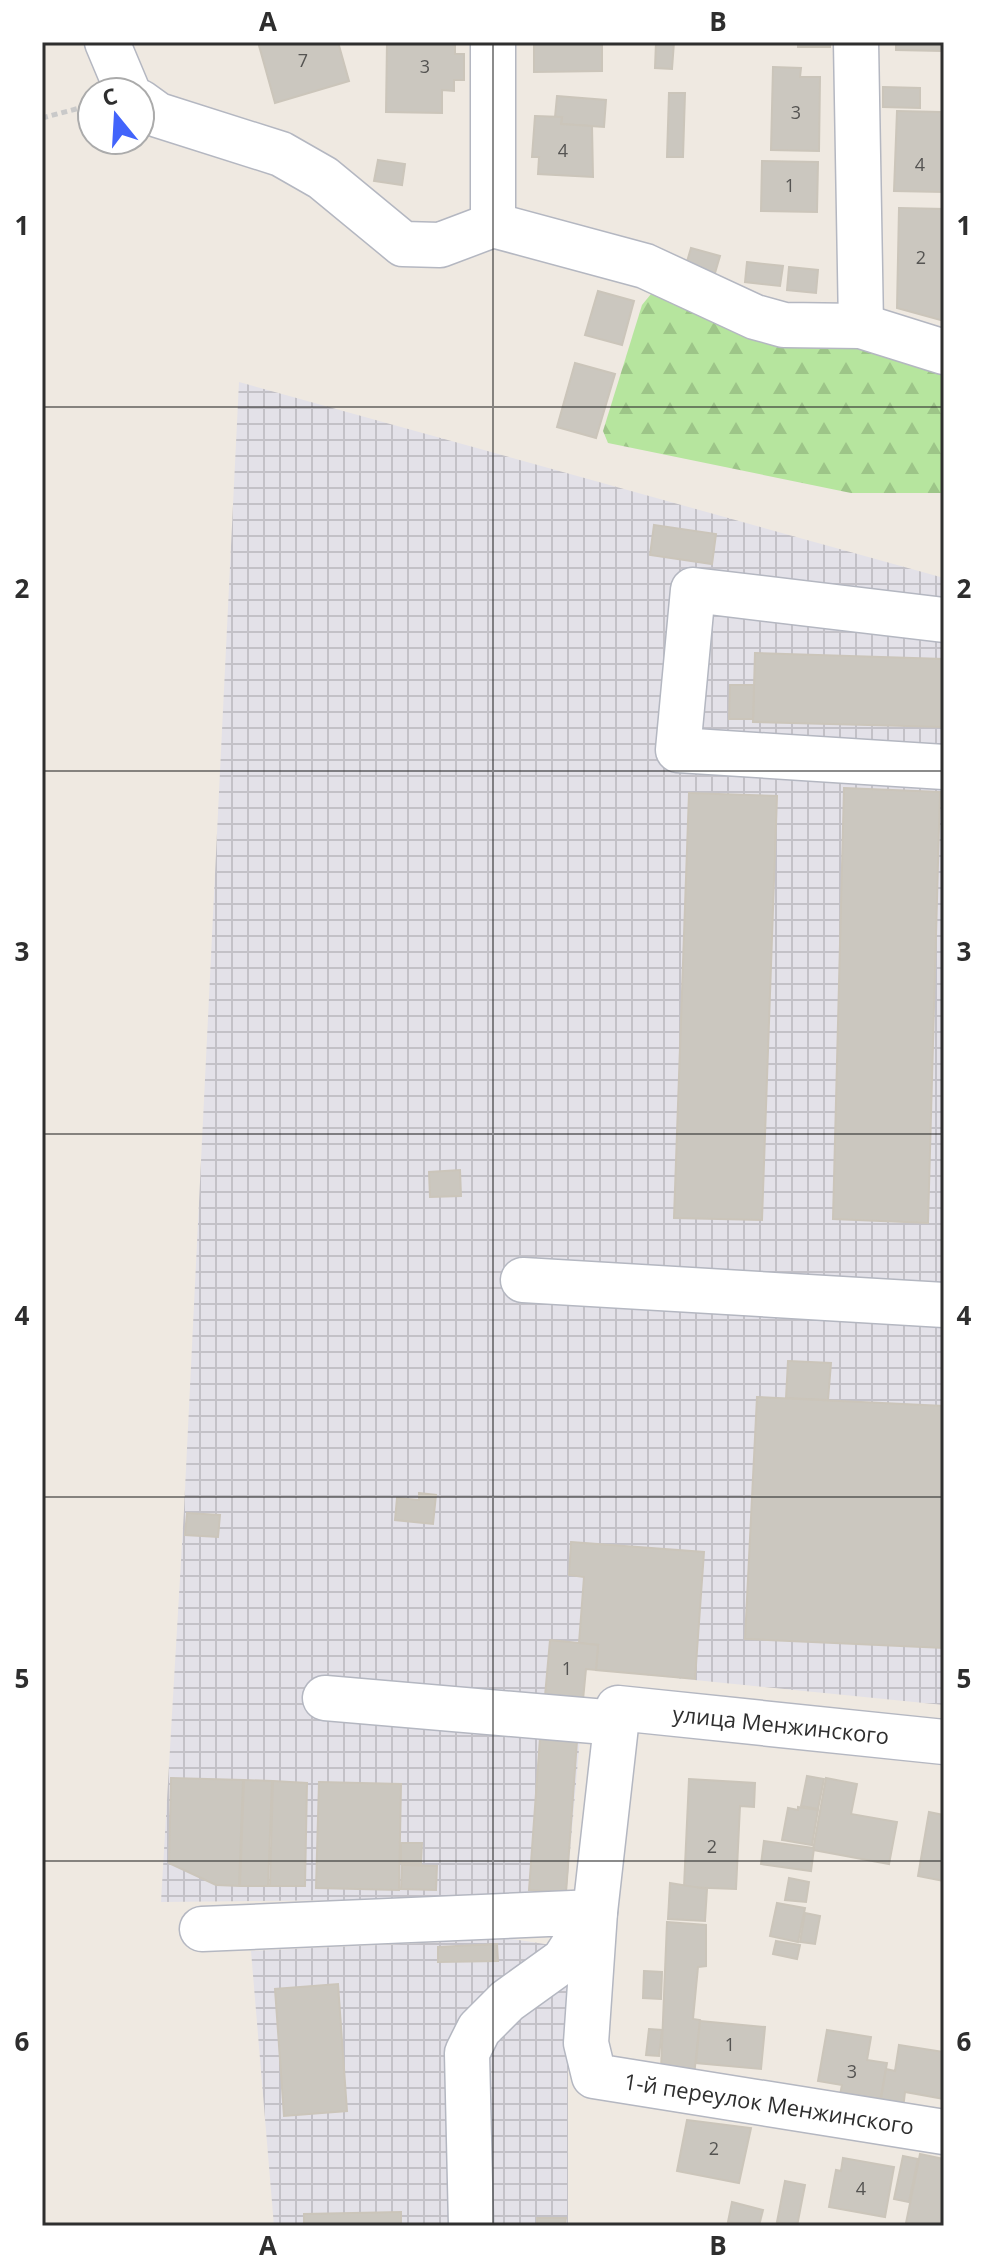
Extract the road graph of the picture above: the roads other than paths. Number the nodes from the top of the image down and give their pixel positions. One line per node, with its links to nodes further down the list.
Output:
1 (107, 42): 4 (street)
2 (493, 42): 6 (street)
3 (856, 42): 7 (street)
4 (121, 76)
5 (156, 114): 6 (street)
6 (493, 225): 7 (street)
7 (861, 326): 8 (street)
8 (944, 352)
9 (944, 620): 10 (street)
10 (944, 767)
11 (523, 1280): 12 (street)
12 (944, 1305)
13 (325, 1698): 14 (street, улица Менжинского)
14 (618, 1716): 15 (street, улица Менжинского); 16 (street)
15 (944, 1742)
16 (595, 1912): 17 (street); 18 (street, 1-й переулок Менжинского); 19 (street)
17 (202, 1929)
18 (944, 2132)
19 (471, 2226)

